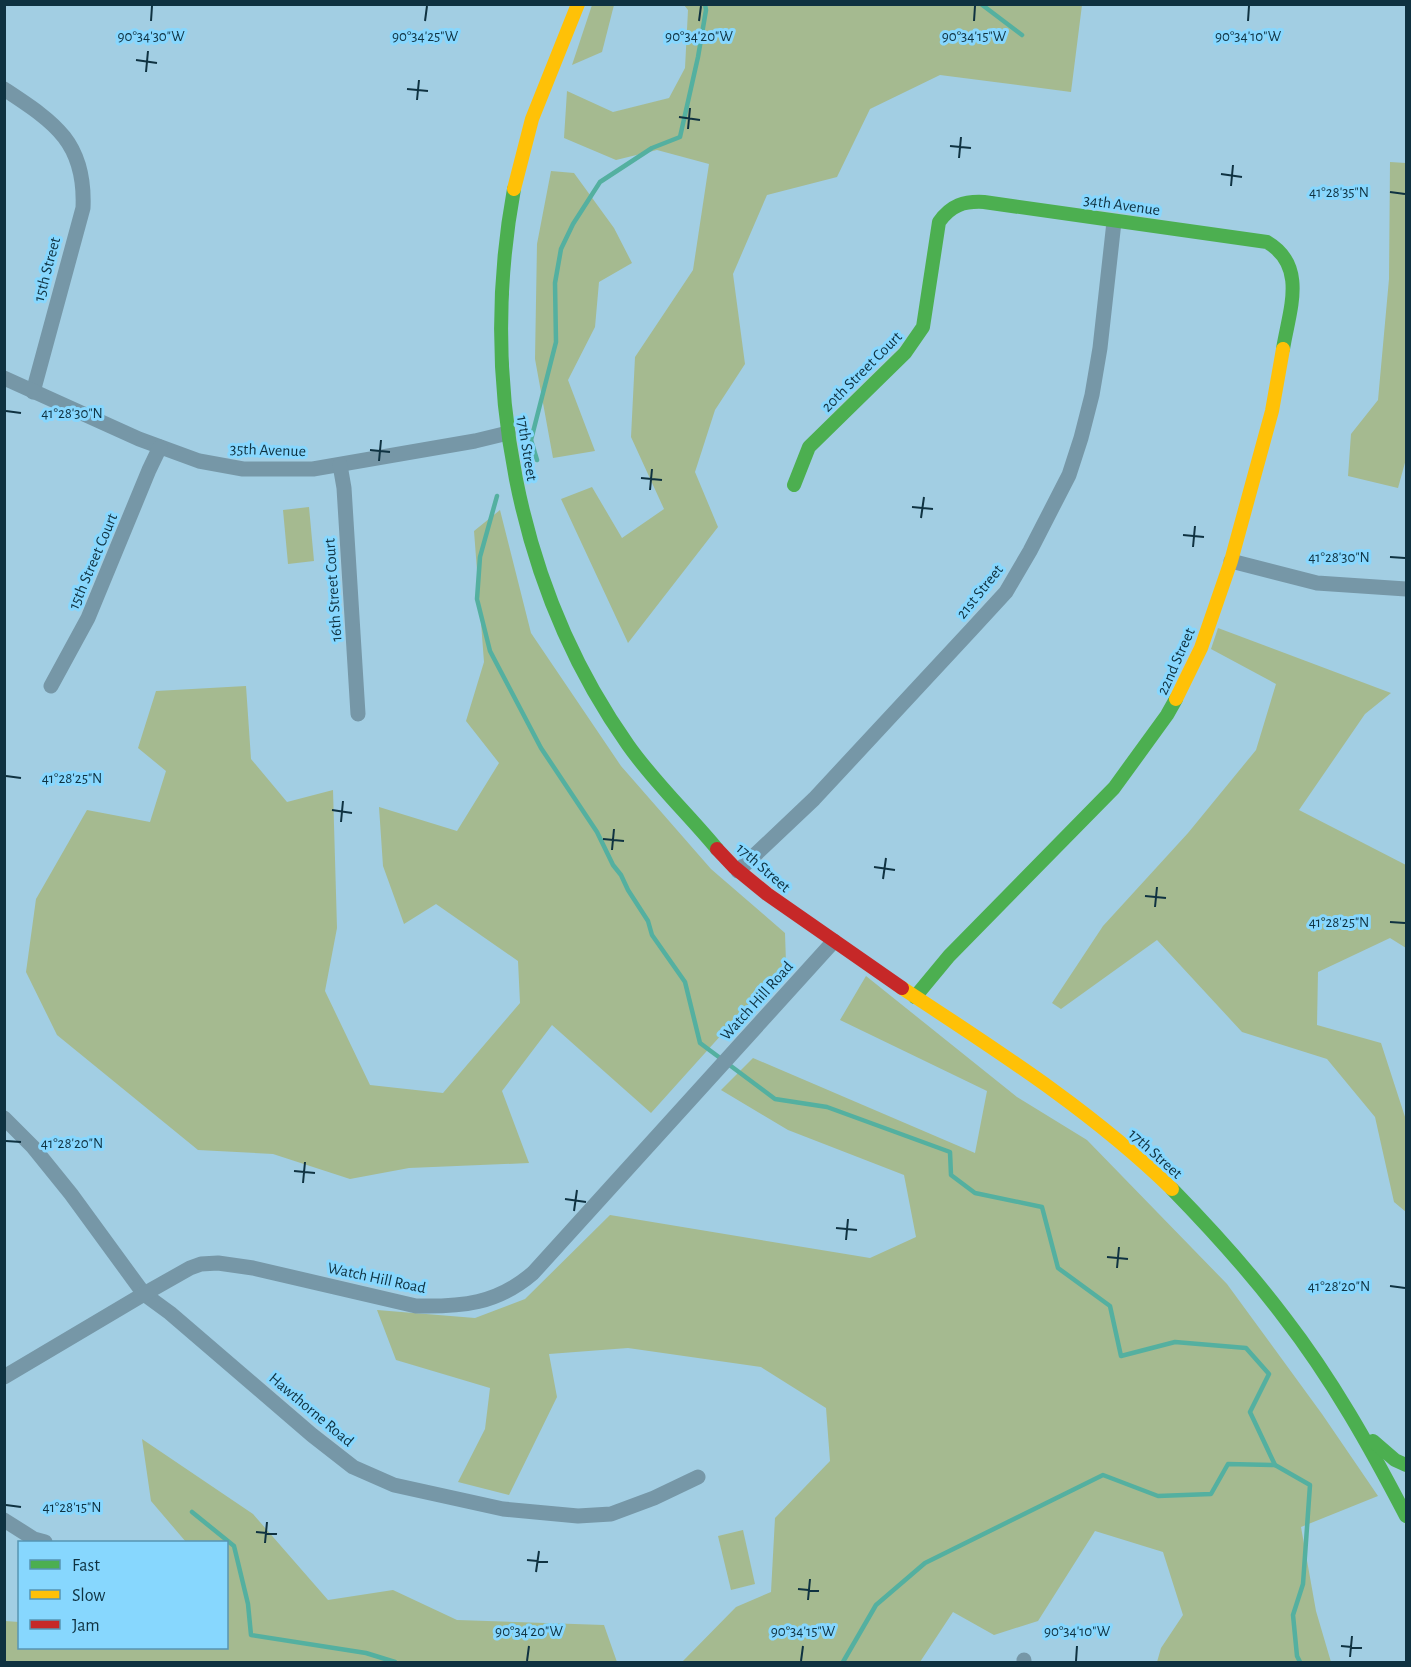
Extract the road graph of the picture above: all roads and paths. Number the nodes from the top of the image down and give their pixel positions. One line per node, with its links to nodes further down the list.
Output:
1 (578, 4): 8 (street, 17th Street)
2 (4, 89): 7 (street, 15th Street)
3 (952, 206): 4 (street, 34th Avenue); 11 (street, 20th Street Court)
4 (1114, 222): 5 (street, 34th Avenue); 16 (street, 21st Street)
5 (1284, 253): 12 (street, 22nd Street)
6 (4, 378): 7 (street, 35th Avenue)
7 (33, 392): 9 (street, 35th Avenue)
8 (508, 433): 10 (street, 35th Avenue); 16 (street, 17th Street)
9 (160, 447): 10 (street, 35th Avenue); 14 (street, 15th Street Court)
10 (340, 465): 15 (street, 16th Street Court)
11 (794, 485)
12 (1230, 561): 13 (street); 18 (street, 22nd Street)
13 (1407, 589)
14 (51, 686)
15 (358, 714)
16 (738, 871): 17 (street, 17th Street)
17 (834, 941): 18 (street, 17th Street); 20 (street, Watch Hill Road)
18 (915, 997): 22 (street, 17th Street)
19 (4, 1118): 20 (street, Hawthorne Road)
20 (144, 1294): 21 (street, Watch Hill Road); 24 (street, Hawthorne Road)
21 (4, 1377)
22 (1359, 1430): 23 (street); 25 (street, 17th Street)
23 (1407, 1465)
24 (698, 1477)
25 (1407, 1516)
26 (4, 1520): 27 (street)
27 (41, 1541)

